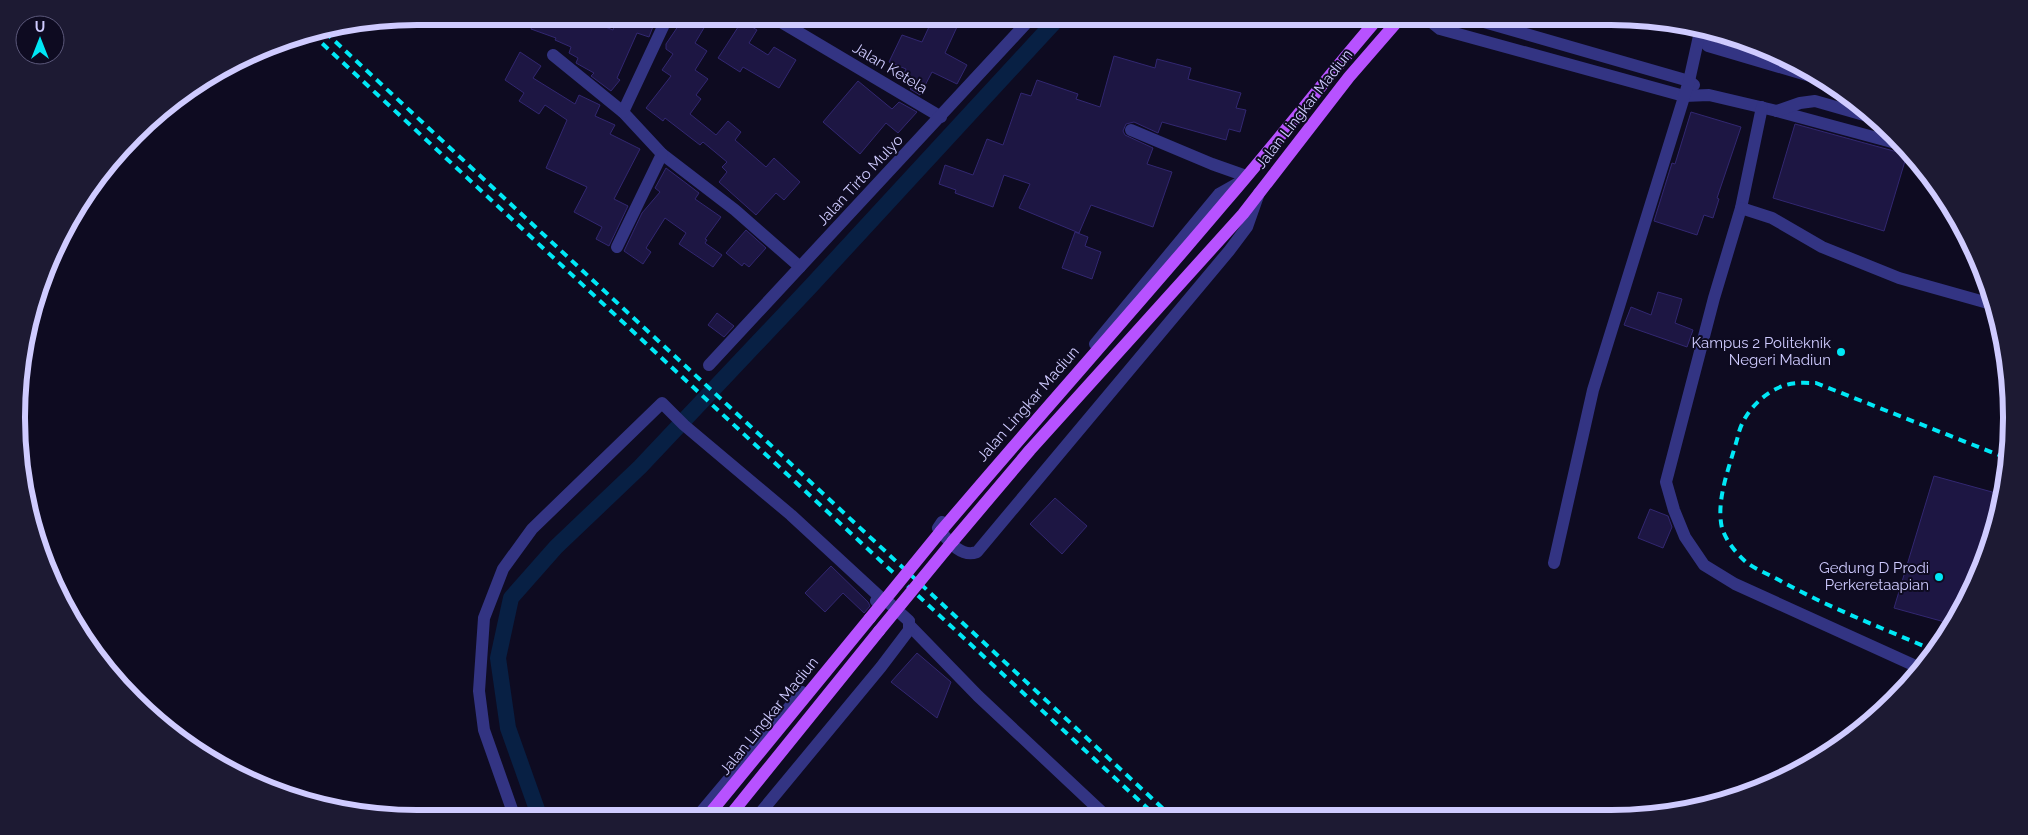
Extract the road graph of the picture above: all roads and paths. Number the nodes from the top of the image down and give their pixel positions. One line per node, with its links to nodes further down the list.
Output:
1 (664, 25): 19 (street)
2 (786, 25): 21 (street, Jalan Ketela)
3 (1025, 25): 21 (street, Jalan Tirto Mulyo)
4 (1372, 25): 25 (main road, Jalan Lingkar Madiun)
5 (1394, 25): 26 (main road, Jalan Lingkar Madiun)
6 (1436, 25): 12 (street)
7 (1494, 25): 10 (street)
8 (1700, 36): 14 (street)
9 (1701, 36): 13 (street)
10 (1554, 42): 12 (street); 14 (street)
11 (552, 55): 19 (street)
12 (1548, 58): 16 (street)
13 (1796, 72)
14 (1689, 81): 15 (street); 16 (street)
15 (1709, 95): 16 (street); 17 (street)
16 (1684, 96): 32 (street)
17 (1762, 107): 18 (street); 27 (street)
18 (1777, 111): 20 (street); 23 (street)
19 (623, 112): 24 (street)
20 (1857, 112)
21 (941, 117): 29 (street, Jalan Tirto Mulyo)
22 (1131, 130): 25 (street)
23 (1890, 142)
24 (662, 154): 28 (street); 29 (street)
25 (1244, 179): 26 (street); 38 (main road, Jalan Lingkar Madiun, bridge)
26 (1259, 193): 39 (main road, Jalan Lingkar Madiun, bridge)
27 (1741, 208): 30 (street); 35 (street)
28 (617, 247)
29 (800, 267): 31 (street, Jalan Tirto Mulyo)
30 (1986, 302)
31 (710, 365)
32 (1554, 563)
33 (881, 598): 34 (street); 36 (street); 37 (street)
34 (910, 626): 40 (street); 41 (street)
35 (1914, 665)
36 (513, 810)
37 (703, 810)
38 (713, 810)
39 (734, 810)
40 (763, 810)
41 (1100, 810)

